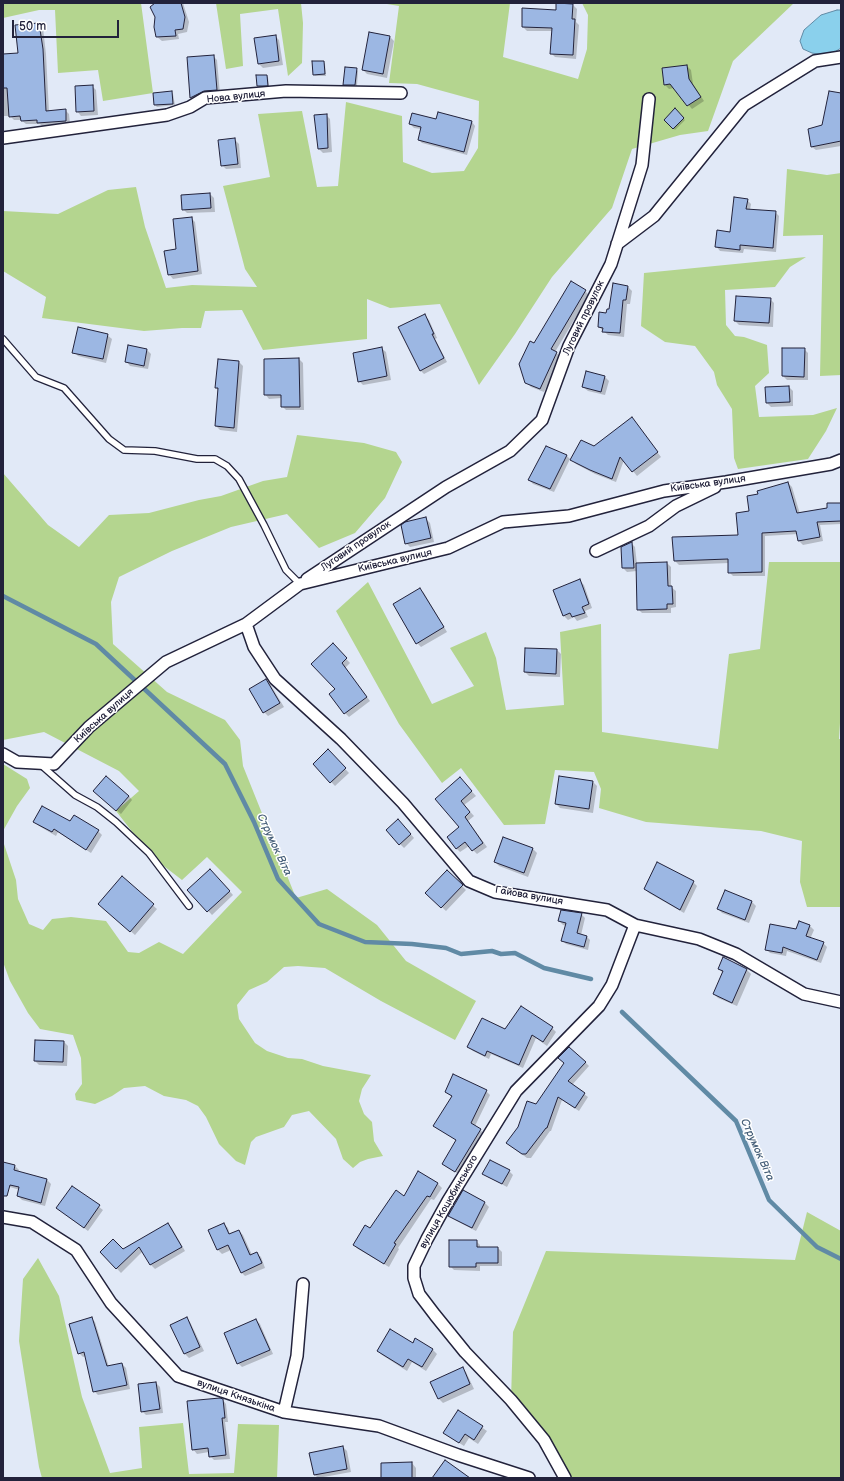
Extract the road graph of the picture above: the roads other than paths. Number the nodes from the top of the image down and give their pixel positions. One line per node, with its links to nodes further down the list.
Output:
1 (841, 57): 5 (street)
2 (401, 93): 4 (street, Нова вулиця)
3 (649, 99): 5 (street, Луговий провулок)
4 (3, 138)
5 (617, 244): 10 (street, Луговий провулок)
6 (3, 339): 10 (lane)
7 (841, 460): 8 (street, Київська вулиця)
8 (726, 482): 9 (street); 10 (street, Київська вулиця)
9 (596, 550)
10 (300, 584): 11 (street, Київська вулиця)
11 (246, 624): 13 (street, Київська вулиця); 15 (street, Гайова вулиця)
12 (3, 754): 13 (street, Київська вулиця)
13 (39, 763): 14 (lane)
14 (189, 906)
15 (635, 925): 16 (street, Гайова вулиця); 21 (street, вулиця Коцюбинського)
16 (841, 1002)
17 (3, 1217): 19 (street, вулиця Князькіна)
18 (302, 1284): 19 (street)
19 (284, 1412): 20 (street, вулиця Князькіна)
20 (529, 1478)
21 (565, 1478)

